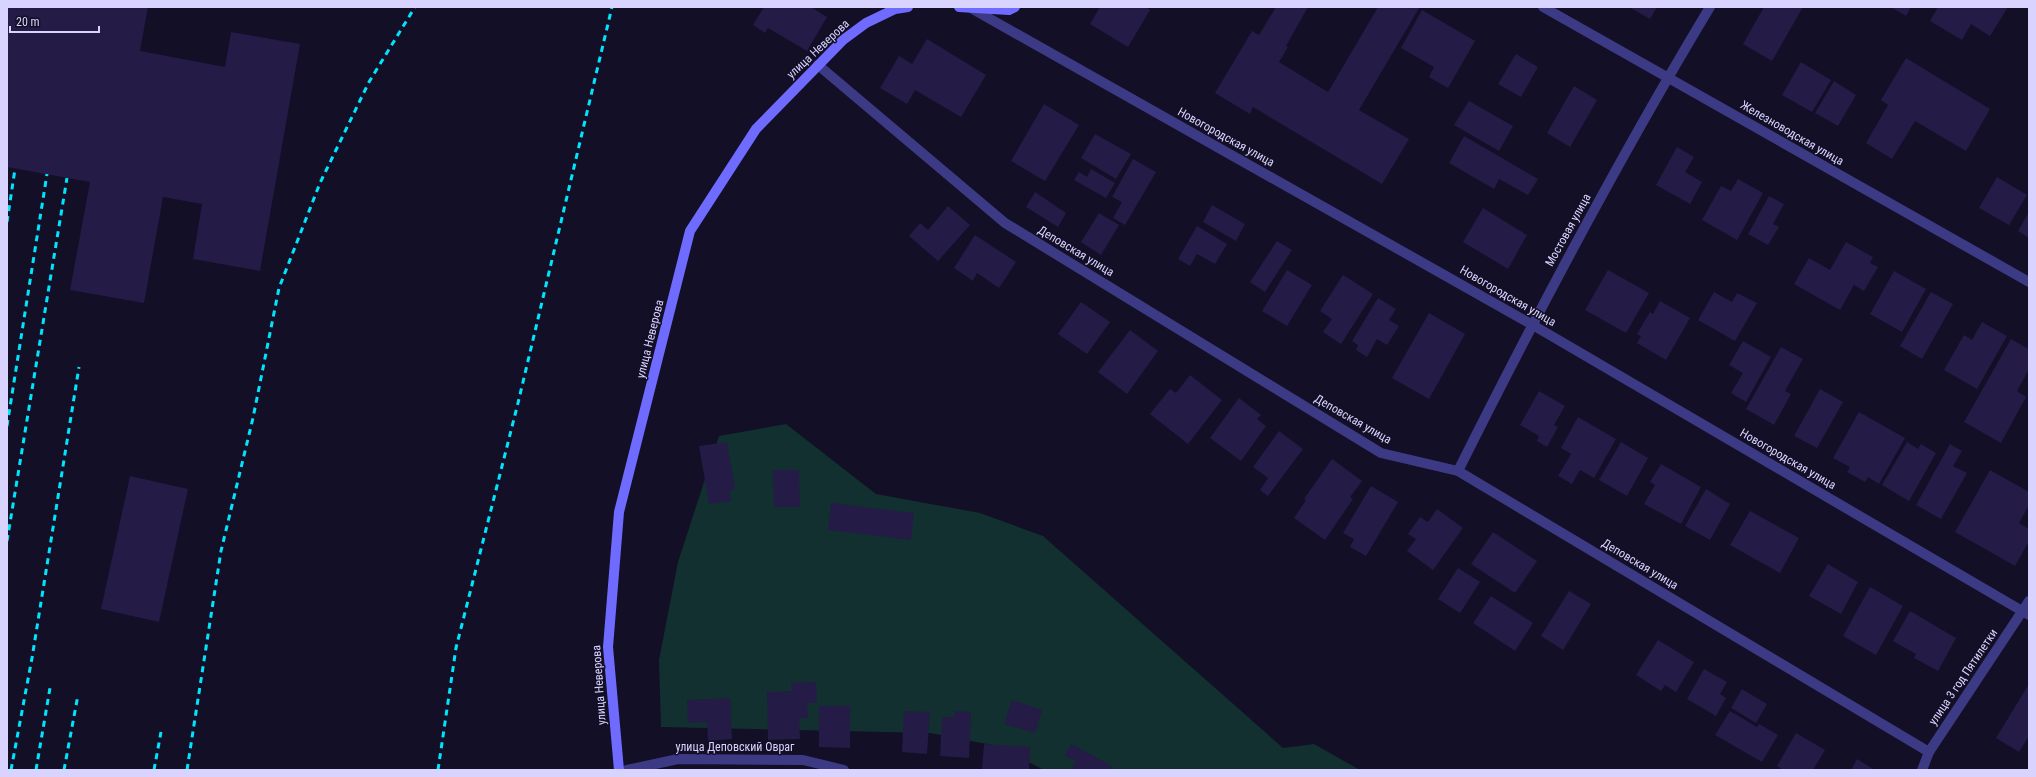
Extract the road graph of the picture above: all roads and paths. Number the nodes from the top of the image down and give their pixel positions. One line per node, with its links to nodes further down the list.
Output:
1 (908, 7): 7 (street, улица Неверова)
2 (959, 7): 6 (street)
3 (1015, 7): 6 (street)
4 (1543, 7): 8 (street, Железноводская улица)
5 (1710, 7): 8 (street, Мостовая улица)
6 (971, 8): 10 (street, Новогородская улица)
7 (818, 65): 11 (street, Деповская улица); 15 (street, улица Неверова)
8 (1668, 77): 9 (street, Железноводская улица); 10 (street, Мостовая улица)
9 (2029, 282)
10 (1532, 324): 11 (street, Мостовая улица); 13 (street, Новогородская улица)
11 (1458, 471): 14 (street, Деповская улица)
12 (2029, 601): 13 (street, улица 3 год Пятилетки)
13 (2026, 613): 14 (street, улица 3 год Пятилетки)
14 (1929, 752): 18 (street, улица 3 год Пятилетки)
15 (619, 770)
16 (627, 770): 17 (street, улица Деповский Овраг)
17 (844, 770)
18 (1922, 770)

